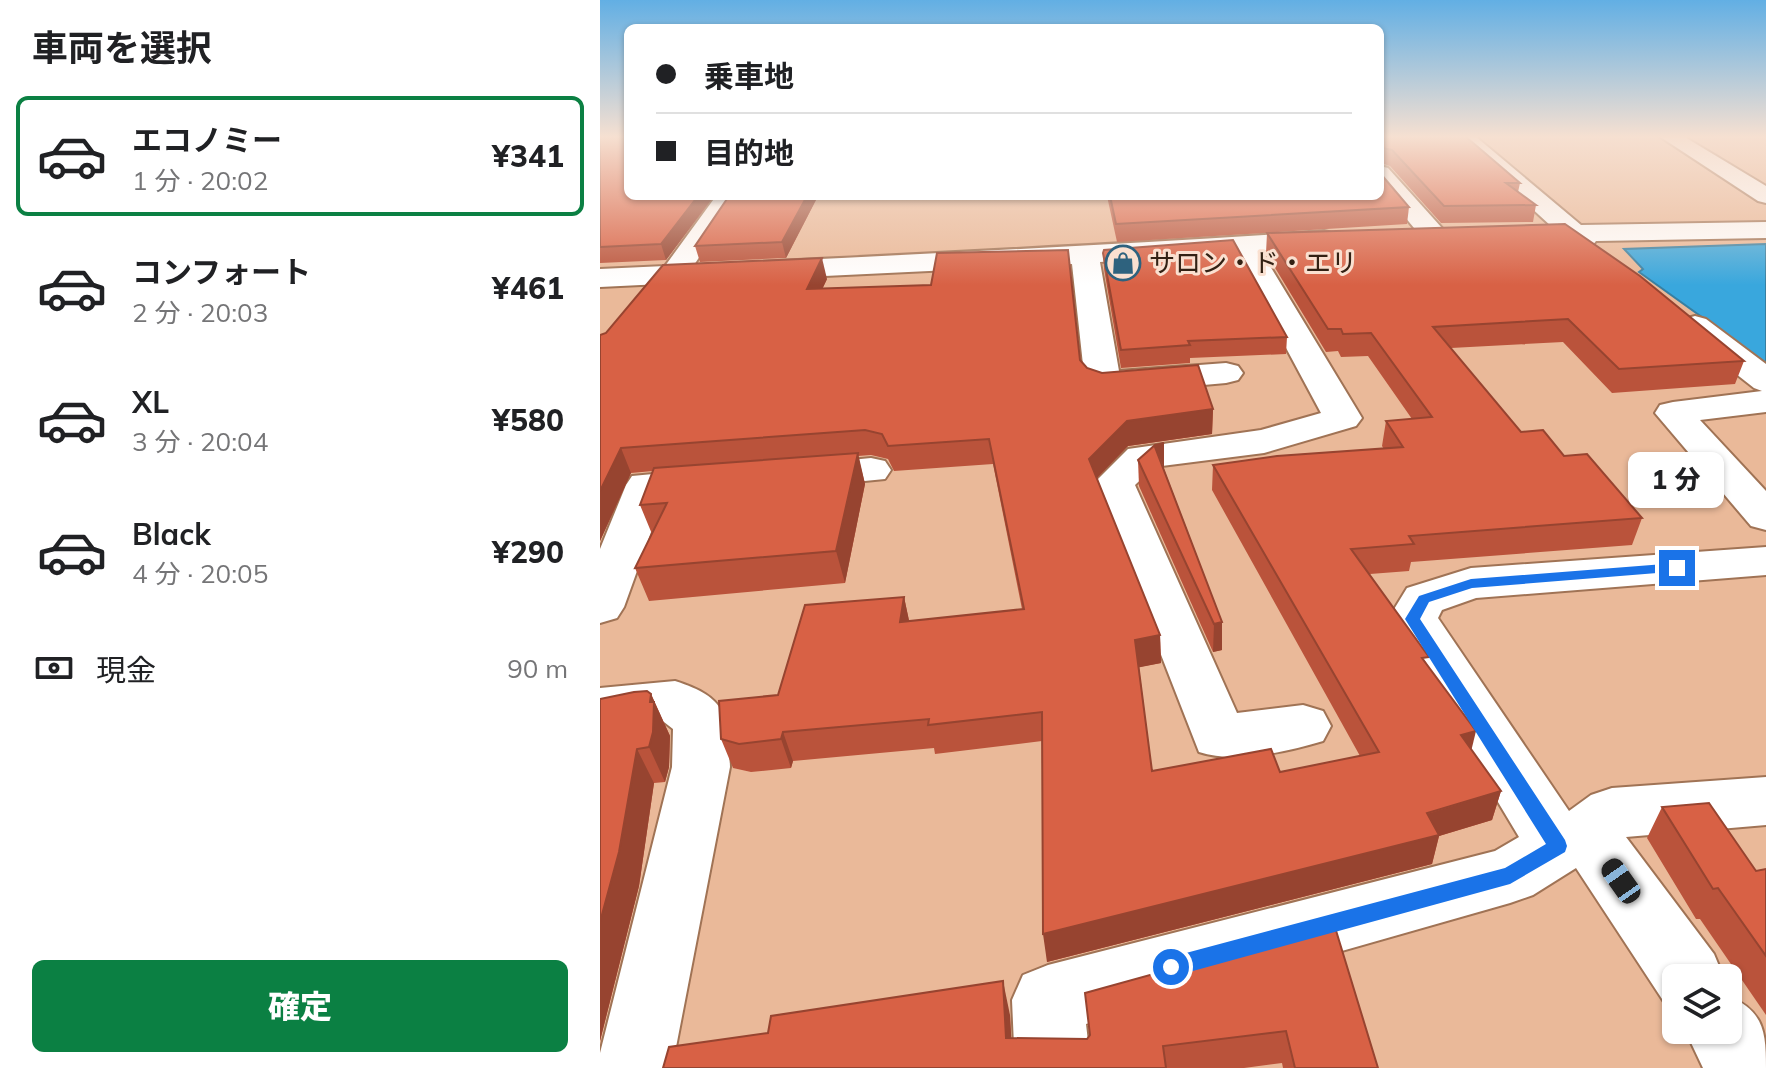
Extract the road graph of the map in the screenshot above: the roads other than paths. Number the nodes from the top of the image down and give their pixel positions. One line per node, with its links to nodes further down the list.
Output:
1 (1391, 186): 6 (street)
2 (1520, 186): 5 (street)
3 (725, 200): 14 (street)
4 (1766, 230): 5 (street)
5 (1574, 233): 8 (street); 13 (street)
6 (1433, 234): 7 (street); 9 (street)
7 (1464, 234)
8 (1496, 234)
9 (1401, 235)
10 (1354, 237): 11 (street)
11 (1243, 243): 12 (street); 26 (street)
12 (1085, 255): 14 (street); 18 (street)
13 (1610, 261)
14 (667, 275): 15 (street); 17 (street)
15 (600, 278)
16 (1670, 307): 19 (street)
17 (630, 311)
18 (1226, 373)
19 (1766, 381)
20 (1766, 401): 22 (street)
21 (871, 470): 24 (street)
22 (1766, 517)
23 (1766, 561): 28 (street)
24 (600, 607)
25 (600, 708): 31 (street)
26 (1303, 726)
27 (1766, 801): 28 (street)
28 (1572, 840): 29 (street); 32 (street)
29 (1677, 964)
30 (1730, 1044): 33 (street)
31 (634, 1068)
32 (1053, 1068)
33 (1744, 1068)

